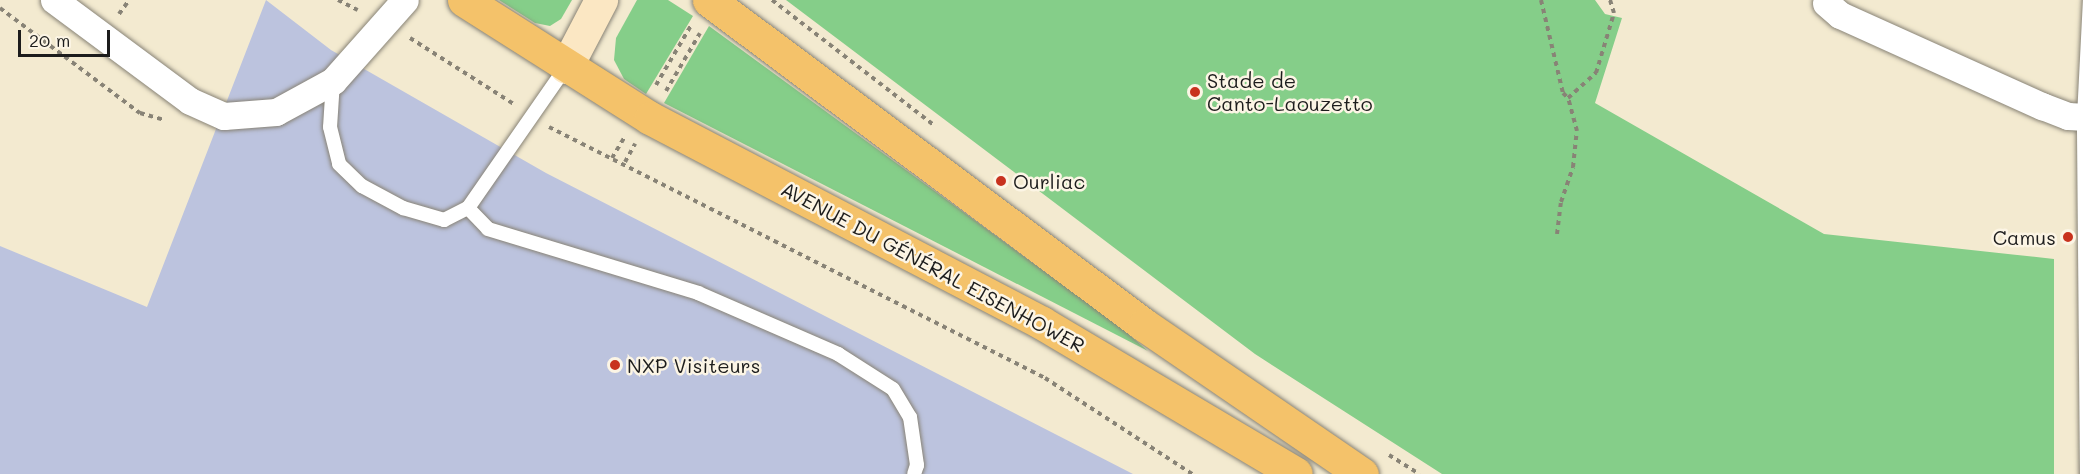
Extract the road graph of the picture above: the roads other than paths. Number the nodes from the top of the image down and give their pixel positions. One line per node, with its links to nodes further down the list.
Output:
1 (54, 0): 9 (street)
2 (405, 0): 9 (street)
3 (465, 0): 8 (main road, AVENUE DU GÉNÉRAL EISENHOWER)
4 (601, 0): 8 (main road)
5 (2096, 0): 10 (street)
6 (1826, 3): 11 (street)
7 (706, 8): 15 (main road)
8 (566, 67): 12 (lane); 14 (main road, AVENUE DU GÉNÉRAL EISENHOWER)
9 (333, 81): 12 (lane)
10 (2095, 90): 11 (street)
11 (2090, 117): 16 (street)
12 (468, 208): 13 (lane)
13 (914, 474)
14 (1296, 474)
15 (1362, 474)
16 (2093, 474)

